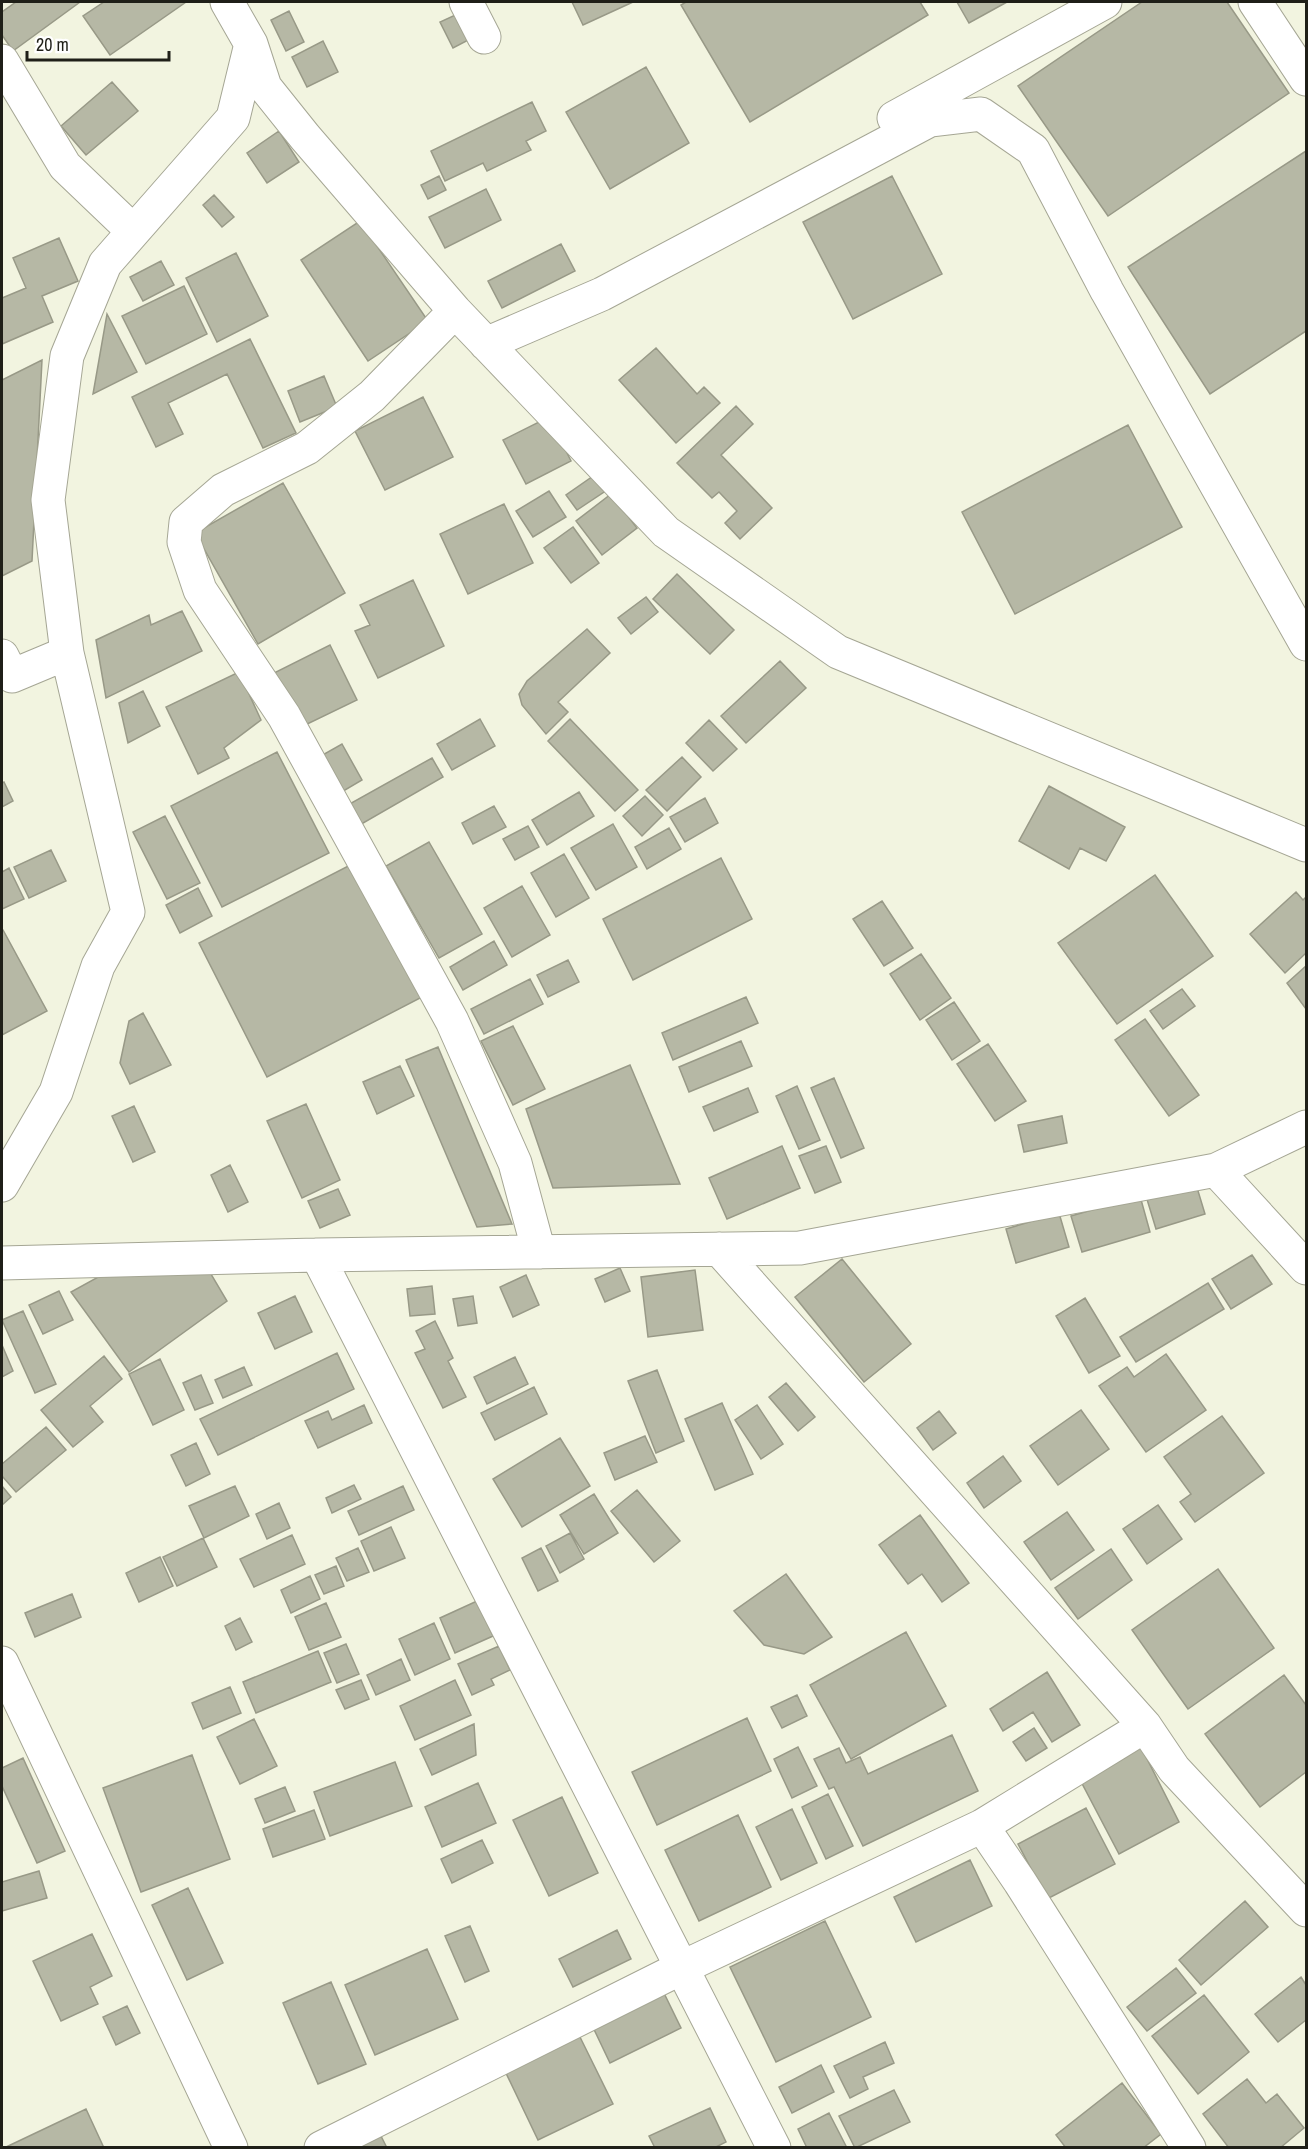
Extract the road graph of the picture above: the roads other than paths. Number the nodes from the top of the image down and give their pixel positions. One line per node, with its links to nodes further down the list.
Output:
1 (226, 2): 6 (street)
2 (466, 2): 5 (street)
3 (1105, 2): 11 (street)
4 (1255, 2): 8 (street)
5 (484, 37)
6 (251, 44): 9 (street); 10 (street)
7 (2, 60): 9 (street)
8 (1306, 79)
9 (133, 231): 13 (street)
10 (455, 312): 11 (street); 20 (street)
11 (486, 344): 12 (street); 15 (street)
12 (1306, 644)
13 (67, 653): 14 (street); 18 (street)
14 (5, 671)
15 (1306, 845)
16 (1306, 1127): 17 (street)
17 (1216, 1170): 19 (street); 23 (street)
18 (2, 1185)
19 (719, 1249): 20 (street); 25 (street)
20 (539, 1252): 21 (street)
21 (317, 1256): 22 (street); 28 (street)
22 (2, 1263)
23 (1306, 1268)
24 (2, 1663): 29 (street)
25 (1145, 1726): 26 (street); 27 (street)
26 (982, 1826): 28 (street); 32 (street)
27 (1306, 1910)
28 (681, 1968): 30 (street); 31 (street)
29 (231, 2148)
30 (321, 2148)
31 (774, 2148)
32 (1189, 2148)

